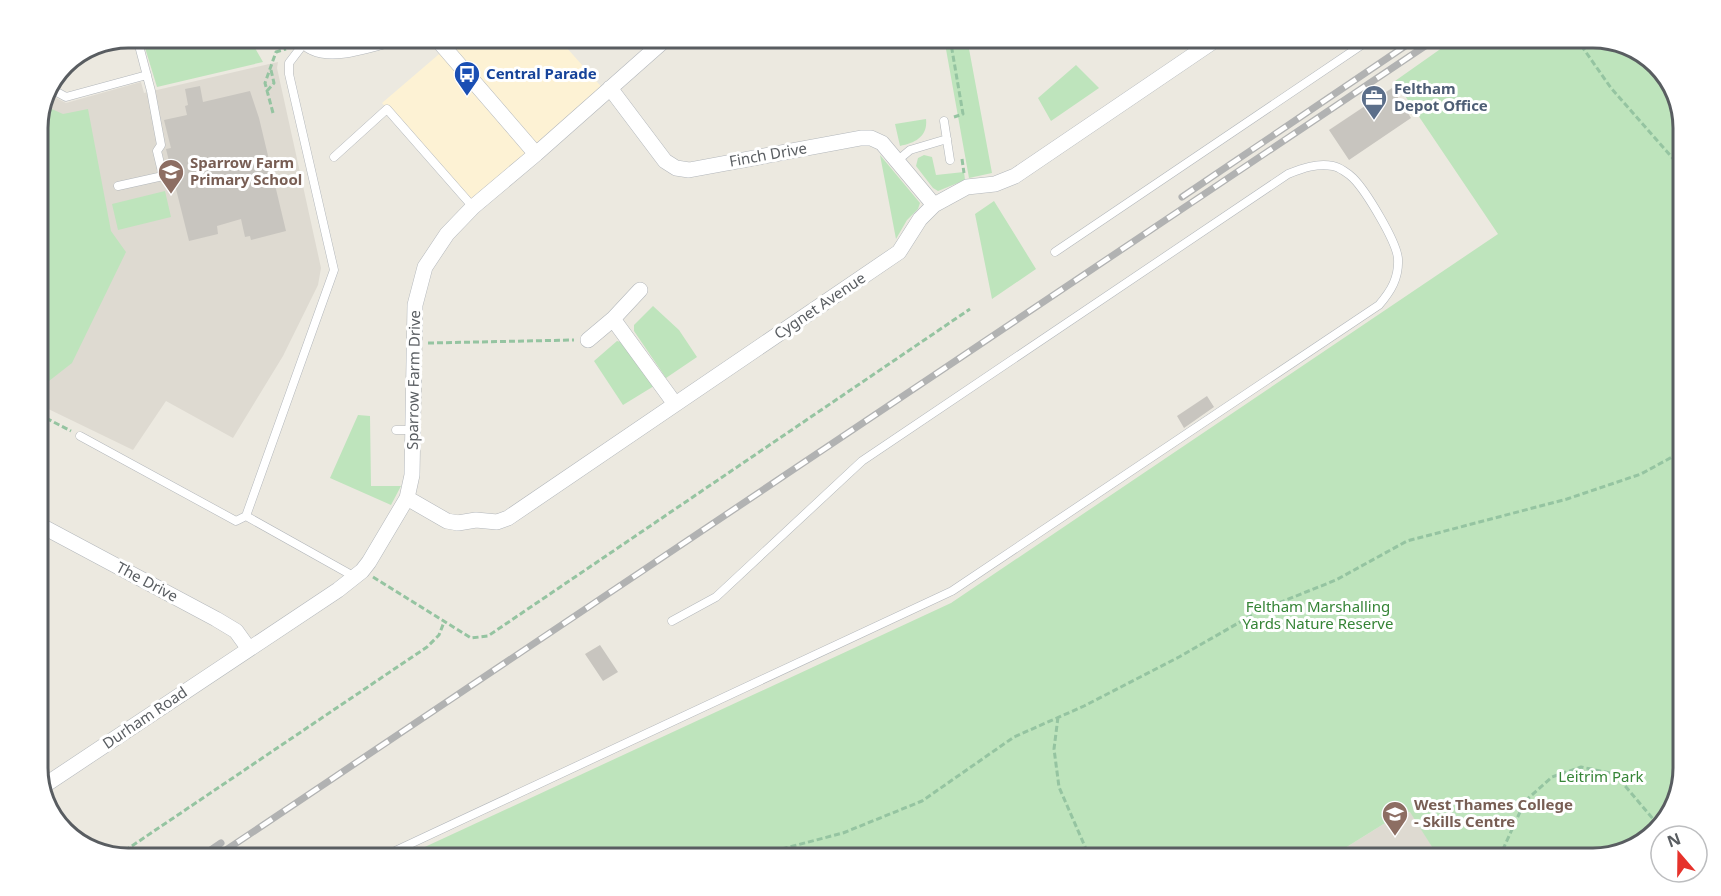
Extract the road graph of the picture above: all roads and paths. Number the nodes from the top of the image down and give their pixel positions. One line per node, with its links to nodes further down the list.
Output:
1 (140, 48): 13 (lane)
2 (285, 48): 12 (path)
3 (296, 48): 44 (lane)
4 (316, 48): 5 (street)
5 (355, 48)
6 (445, 48): 22 (street)
7 (656, 48): 14 (street, Sparrow Farm Drive)
8 (952, 48): 19 (path)
9 (1204, 48): 28 (street, Cygnet Avenue)
10 (1357, 48): 31 (lane)
11 (1583, 48): 24 (path)
12 (271, 70): 15 (path); 15 (path)
13 (147, 75): 16 (lane); 27 (lane)
14 (610, 88): 22 (street, Sparrow Farm Drive); 26 (street, Finch Drive)
15 (267, 90): 17 (path)
16 (56, 92)
17 (273, 112)
18 (944, 121): 20 (lane)
19 (956, 128)
20 (947, 139): 25 (lane); 26 (lane)
21 (960, 152): 28 (path)
22 (536, 154): 30 (street, Sparrow Farm Drive)
23 (334, 157): 30 (lane)
24 (1673, 159)
25 (950, 160)
26 (897, 161): 29 (street, Finch Drive)
27 (118, 186)
28 (967, 187): 29 (street, Cygnet Avenue)
29 (934, 205): 37 (street, Cygnet Avenue)
30 (473, 207): 36 (street, Sparrow Farm Drive)
31 (1055, 252)
32 (640, 290): 34 (street)
33 (970, 309): 48 (path)
34 (613, 319): 35 (street); 37 (street)
35 (588, 340): 36 (path)
36 (414, 343): 40 (street, Sparrow Farm Drive)
37 (675, 404): 43 (street, Cygnet Avenue)
38 (48, 419): 41 (path)
39 (396, 430): 40 (lane)
40 (412, 430): 43 (street, Sparrow Farm Drive)
41 (80, 436): 44 (lane)
42 (1673, 456): 50 (path)
43 (407, 498): 46 (street, Sparrow Farm Drive)
44 (246, 516): 46 (lane)
45 (48, 529): 49 (street, The Drive)
46 (359, 574): 48 (path); 49 (street, Sparrow Farm Drive)
47 (672, 621): 54 (lane)
48 (444, 622): 53 (path)
49 (249, 649): 51 (street, Durham Road)
50 (1058, 717): 55 (path); 56 (path)
51 (50, 782)
52 (1654, 820): 57 (path)
53 (129, 848)
54 (401, 848)
55 (785, 848)
56 (1086, 848)
57 (1504, 848)

